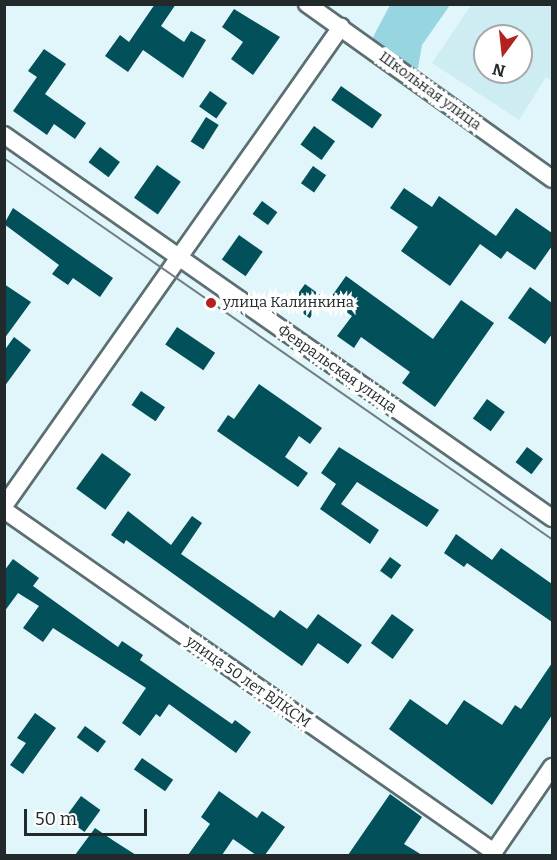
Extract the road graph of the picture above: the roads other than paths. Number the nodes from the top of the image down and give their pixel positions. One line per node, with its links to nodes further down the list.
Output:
1 (308, 4): 2 (street, Школьная улица)
2 (341, 27): 4 (street, Школьная улица); 5 (street)
3 (4, 135): 5 (street, Февральская улица)
4 (552, 179)
5 (179, 260): 6 (street); 7 (street, Февральская улица)
6 (4, 508): 9 (street, улица 50 лет ВЛКСМ)
7 (552, 518)
8 (552, 767): 9 (street)
9 (493, 854)

